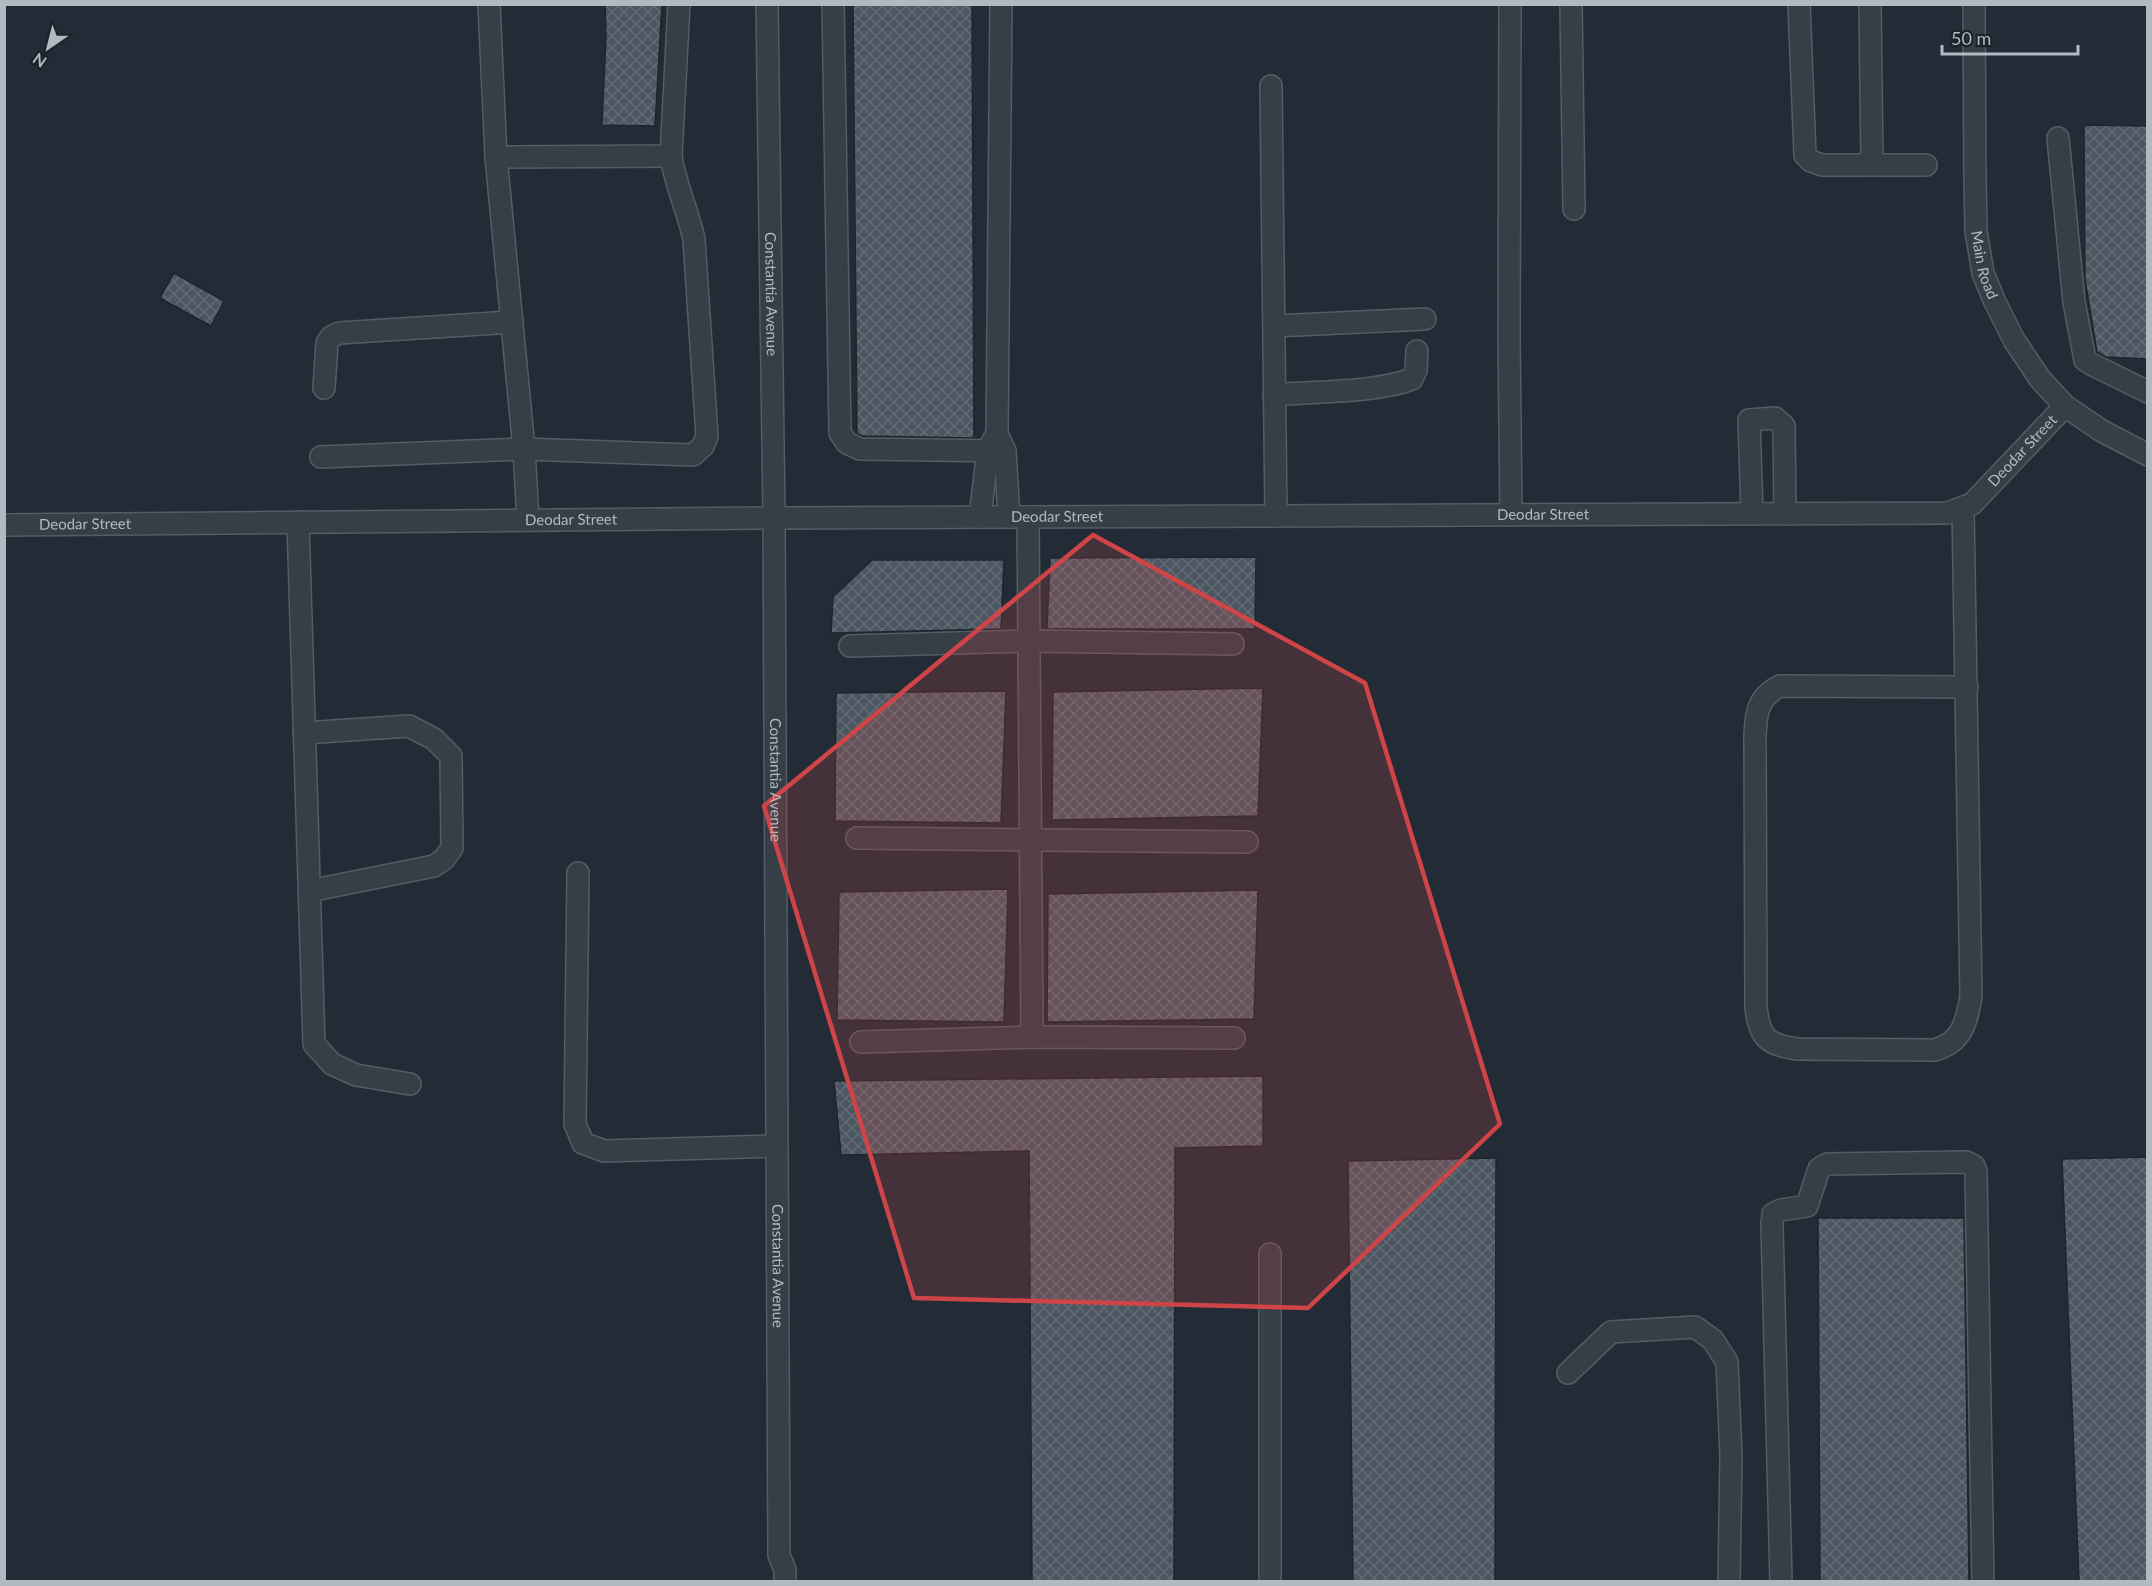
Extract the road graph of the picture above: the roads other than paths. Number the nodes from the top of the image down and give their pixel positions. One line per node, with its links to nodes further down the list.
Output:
1 (489, 4): 14 (street)
2 (679, 4): 13 (street)
3 (767, 4): 37 (street, Constantia Avenue)
4 (833, 4): 26 (street)
5 (1001, 4): 26 (street)
6 (1510, 4): 33 (street)
7 (1571, 4): 17 (street)
8 (1799, 4): 15 (street)
9 (1870, 4): 15 (street)
10 (1974, 4): 25 (street, Main Road)
11 (1271, 86): 20 (street)
12 (2058, 138): 23 (street)
13 (671, 156): 14 (street); 27 (street)
14 (496, 157): 19 (street)
15 (1872, 165): 16 (street)
16 (1926, 165)
17 (1574, 209)
18 (1425, 319): 20 (street)
19 (512, 322): 22 (street); 27 (street)
20 (1274, 326): 24 (street)
21 (1417, 351): 24 (street)
22 (324, 388)
23 (2148, 392)
24 (1274, 395): 34 (street)
25 (2065, 406): 28 (street, Main Road); 30 (street, Deodar Street)
26 (997, 445): 35 (street); 36 (street)
27 (524, 449): 29 (street); 38 (street)
28 (2148, 455)
29 (321, 457)
30 (1963, 508): 32 (street, Deodar Street); 44 (street)
31 (1752, 514): 32 (street, Deodar Street); 32 (street); 33 (street, Deodar Street)
32 (1785, 514)
33 (1511, 515): 34 (street, Deodar Street)
34 (1276, 516): 36 (street, Deodar Street)
35 (980, 517): 36 (street, Deodar Street); 37 (street, Deodar Street)
36 (1018, 517): 41 (street)
37 (774, 518): 38 (street, Deodar Street); 55 (street, Constantia Avenue)
38 (528, 520): 39 (street, Deodar Street)
39 (298, 522): 40 (street, Deodar Street); 45 (street)
40 (4, 525)
41 (1029, 640): 42 (street); 43 (street); 47 (street)
42 (1233, 644)
43 (850, 645)
44 (1967, 687): 44 (street)
45 (304, 733): 50 (street); 50 (street)
46 (857, 838): 47 (street)
47 (1030, 839): 48 (street); 51 (street)
48 (1247, 842)
49 (578, 873): 55 (street)
50 (309, 891): 54 (street)
51 (1032, 1037): 52 (street); 53 (street)
52 (1234, 1038)
53 (861, 1042)
54 (410, 1083)
55 (777, 1146): 58 (street, Constantia Avenue)
56 (1270, 1254): 61 (street)
57 (1568, 1374): 62 (street)
58 (780, 1555): 59 (street, Constantia Avenue); 60 (street, Constantia Avenue)
59 (772, 1581)
60 (785, 1581)
61 (1270, 1581)
62 (1729, 1581)
63 (1781, 1581): 64 (street)
64 (1983, 1581)

